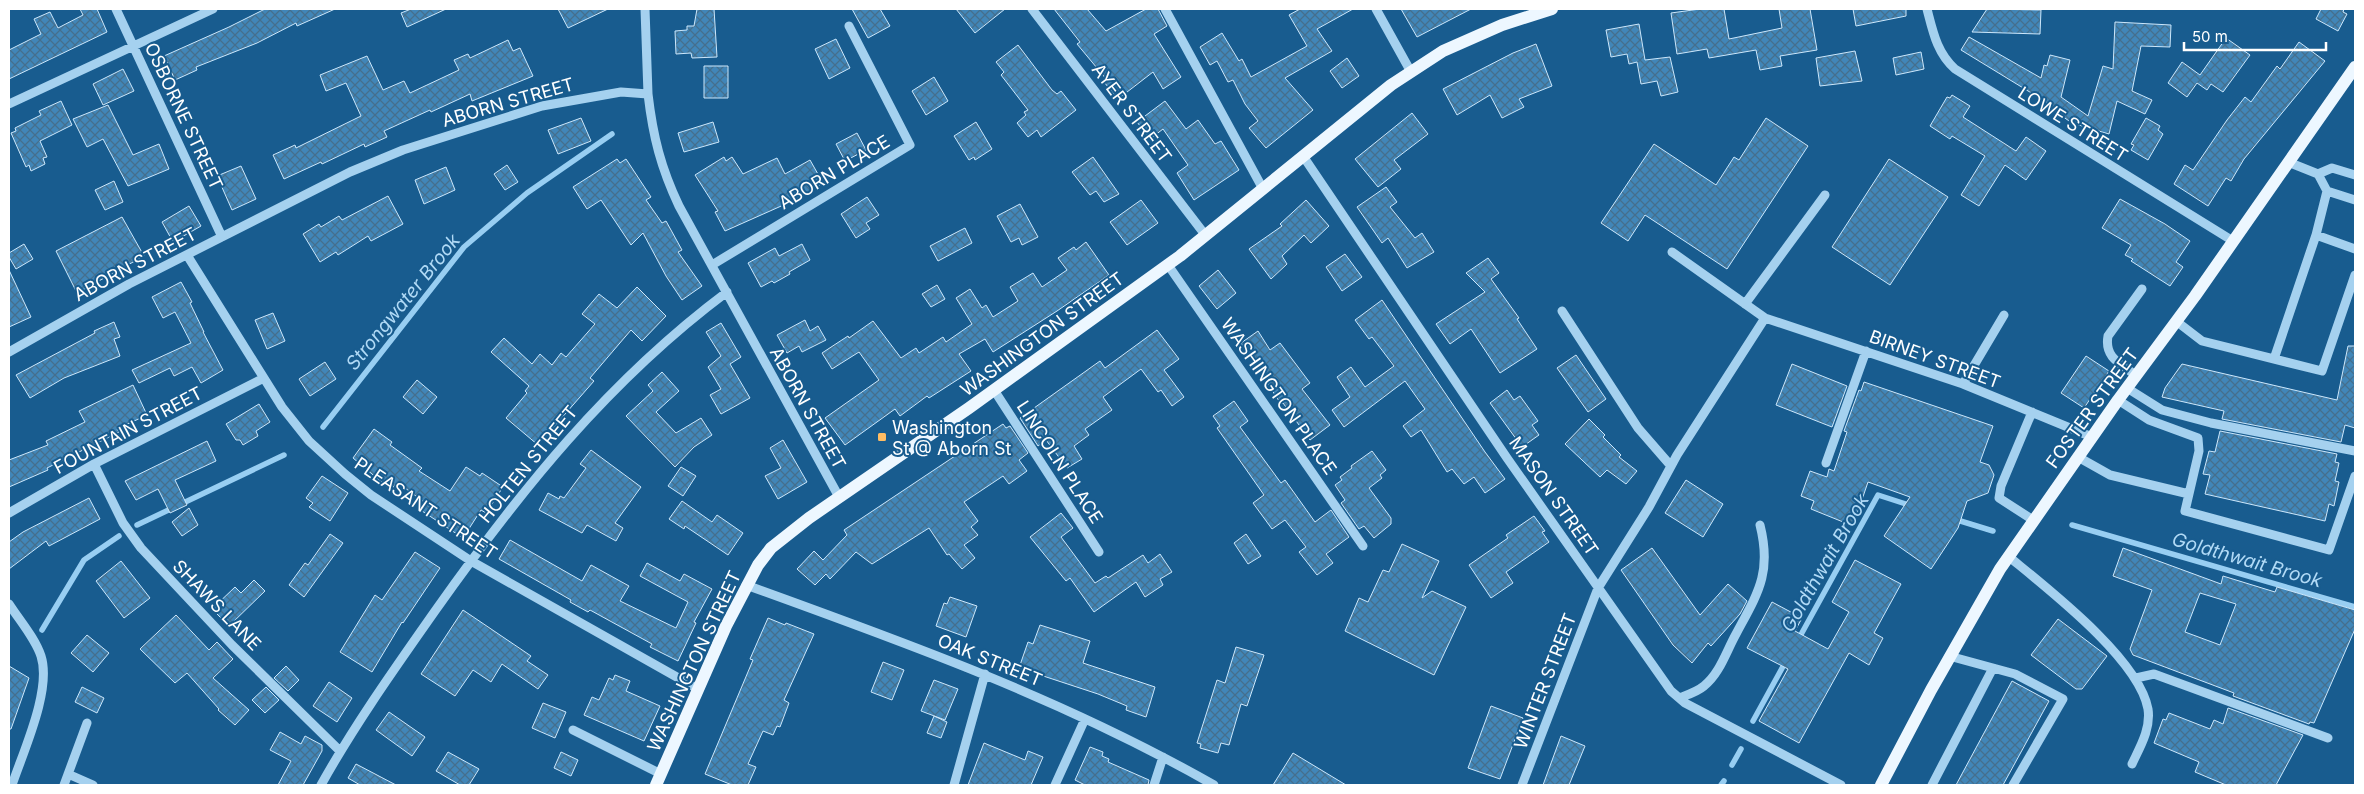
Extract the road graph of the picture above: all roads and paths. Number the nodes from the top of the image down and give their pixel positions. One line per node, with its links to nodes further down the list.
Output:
1 (116, 9): 10 (street, OSBORNE STREET)
2 (213, 9): 10 (street)
3 (645, 9): 13 (street)
4 (1032, 9): 24 (street, AYER STREET)
5 (1165, 9): 19 (street)
6 (1376, 9): 12 (street)
7 (1552, 9): 12 (main road, WASHINGTON STREET)
8 (1927, 9): 26 (street, LOWE STREET)
9 (849, 26): 31 (street, ABORN PLACE)
10 (133, 46): 14 (street); 25 (street, OSBORNE STREET)
11 (2355, 67): 16 (main road, FOSTER STREET)
12 (1411, 72): 15 (main road, WASHINGTON STREET)
13 (648, 94): 25 (street, ABORN STREET); 31 (street, ABORN STREET)
14 (9, 104)
15 (1303, 156): 19 (main road, WASHINGTON STREET); 67 (street, MASON STREET)
16 (2288, 162): 17 (street); 26 (main road, FOSTER STREET)
17 (2318, 174): 18 (street); 20 (street)
18 (2355, 175)
19 (1263, 189): 24 (main road, WASHINGTON STREET)
20 (2328, 191): 22 (street); 23 (street)
21 (1825, 195): 35 (street)
22 (2355, 200)
23 (2316, 235): 27 (street); 42 (street)
24 (1206, 236): 30 (main road, WASHINGTON STREET)
25 (222, 237): 29 (street, ABORN STREET)
26 (2233, 241): 39 (main road, FOSTER STREET)
27 (2355, 249)
28 (1672, 252): 35 (street, BIRNEY STREET)
29 (187, 254): 41 (street, ABORN STREET); 44 (street, PLEASANT STREET)
30 (1168, 265): 47 (main road, WASHINGTON STREET); 62 (street, WASHINGTON PLACE)
31 (712, 266): 34 (street, ABORN STREET)
32 (2355, 275): 42 (street)
33 (2142, 289): 43 (street)
34 (727, 292): 58 (street, ABORN STREET); 65 (street, HOLTEN STREET)
35 (1745, 304): 38 (street, BIRNEY STREET)
36 (1562, 311): 55 (street)
37 (2004, 315): 45 (street)
38 (1765, 318): 40 (street, BIRNEY STREET); 55 (street, WINTER STREET)
39 (2176, 321): 42 (street); 43 (main road, FOSTER STREET)
40 (1866, 351): 45 (street, BIRNEY STREET); 53 (street)
41 (9, 352)
42 (2274, 359)
43 (2136, 376): 46 (main road, FOSTER STREET)
44 (264, 378): 54 (street, FOUNTAIN STREET); 65 (street, PLEASANT STREET)
45 (1963, 384): 49 (street, BIRNEY STREET)
46 (2128, 388): 48 (main road, FOSTER STREET); 51 (street)
47 (994, 390): 58 (main road, WASHINGTON STREET); 63 (street, LINCOLN PLACE)
48 (2118, 400): 50 (main road, FOSTER STREET); 57 (street)
49 (2032, 412): 50 (street, BIRNEY STREET); 60 (street)
50 (2092, 437): 52 (main road, FOSTER STREET)
51 (2355, 451)
52 (2078, 457): 57 (street); 60 (main road, FOSTER STREET)
53 (1826, 463)
54 (94, 464): 59 (street, FOUNTAIN STREET); 79 (street, SHAWS LANE)
55 (1671, 466): 67 (street, WINTER STREET)
56 (2355, 476): 57 (street)
57 (2188, 494)
58 (839, 497): 66 (main road, WASHINGTON STREET)
59 (9, 513)
60 (2033, 520): 64 (main road, FOSTER STREET)
61 (1760, 525): 74 (street)
62 (1363, 546)
63 (1099, 552)
64 (2008, 556): 69 (main road, FOSTER STREET); 72 (street)
65 (471, 560): 73 (street, PLEASANT STREET); 79 (street, HOLTEN STREET)
66 (746, 585): 71 (street, OAK STREET); 73 (main road, WASHINGTON STREET)
67 (1598, 588): 74 (street, MASON STREET); 92 (street, WINTER STREET)
68 (9, 604): 84 (street)
69 (1949, 656): 70 (street); 94 (main road, FOSTER STREET)
70 (1993, 668): 95 (street); 96 (street)
71 (985, 674): 75 (street, OAK STREET); 88 (street)
72 (2136, 678): 78 (street); 81 (street)
73 (698, 690): 83 (main road, WASHINGTON STREET)
74 (1679, 698): 93 (street, MASON STREET)
75 (1085, 719): 80 (street, OAK STREET); 89 (street)
76 (88, 723): 82 (street)
77 (573, 730): 83 (street)
78 (2328, 738)
79 (340, 751): 87 (street, HOLTEN STREET)
80 (1164, 758): 90 (street); 91 (street, OAK STREET)
81 (2132, 764)
82 (68, 774): 85 (street); 86 (street)
83 (658, 780)
84 (12, 785)
85 (64, 785)
86 (94, 785)
87 (321, 785)
88 (954, 785)
89 (1055, 785)
90 (1154, 785)
91 (1214, 785)
92 (1522, 785)
93 (1841, 785)
94 (1881, 785)
95 (1932, 785)
96 (2013, 785)

